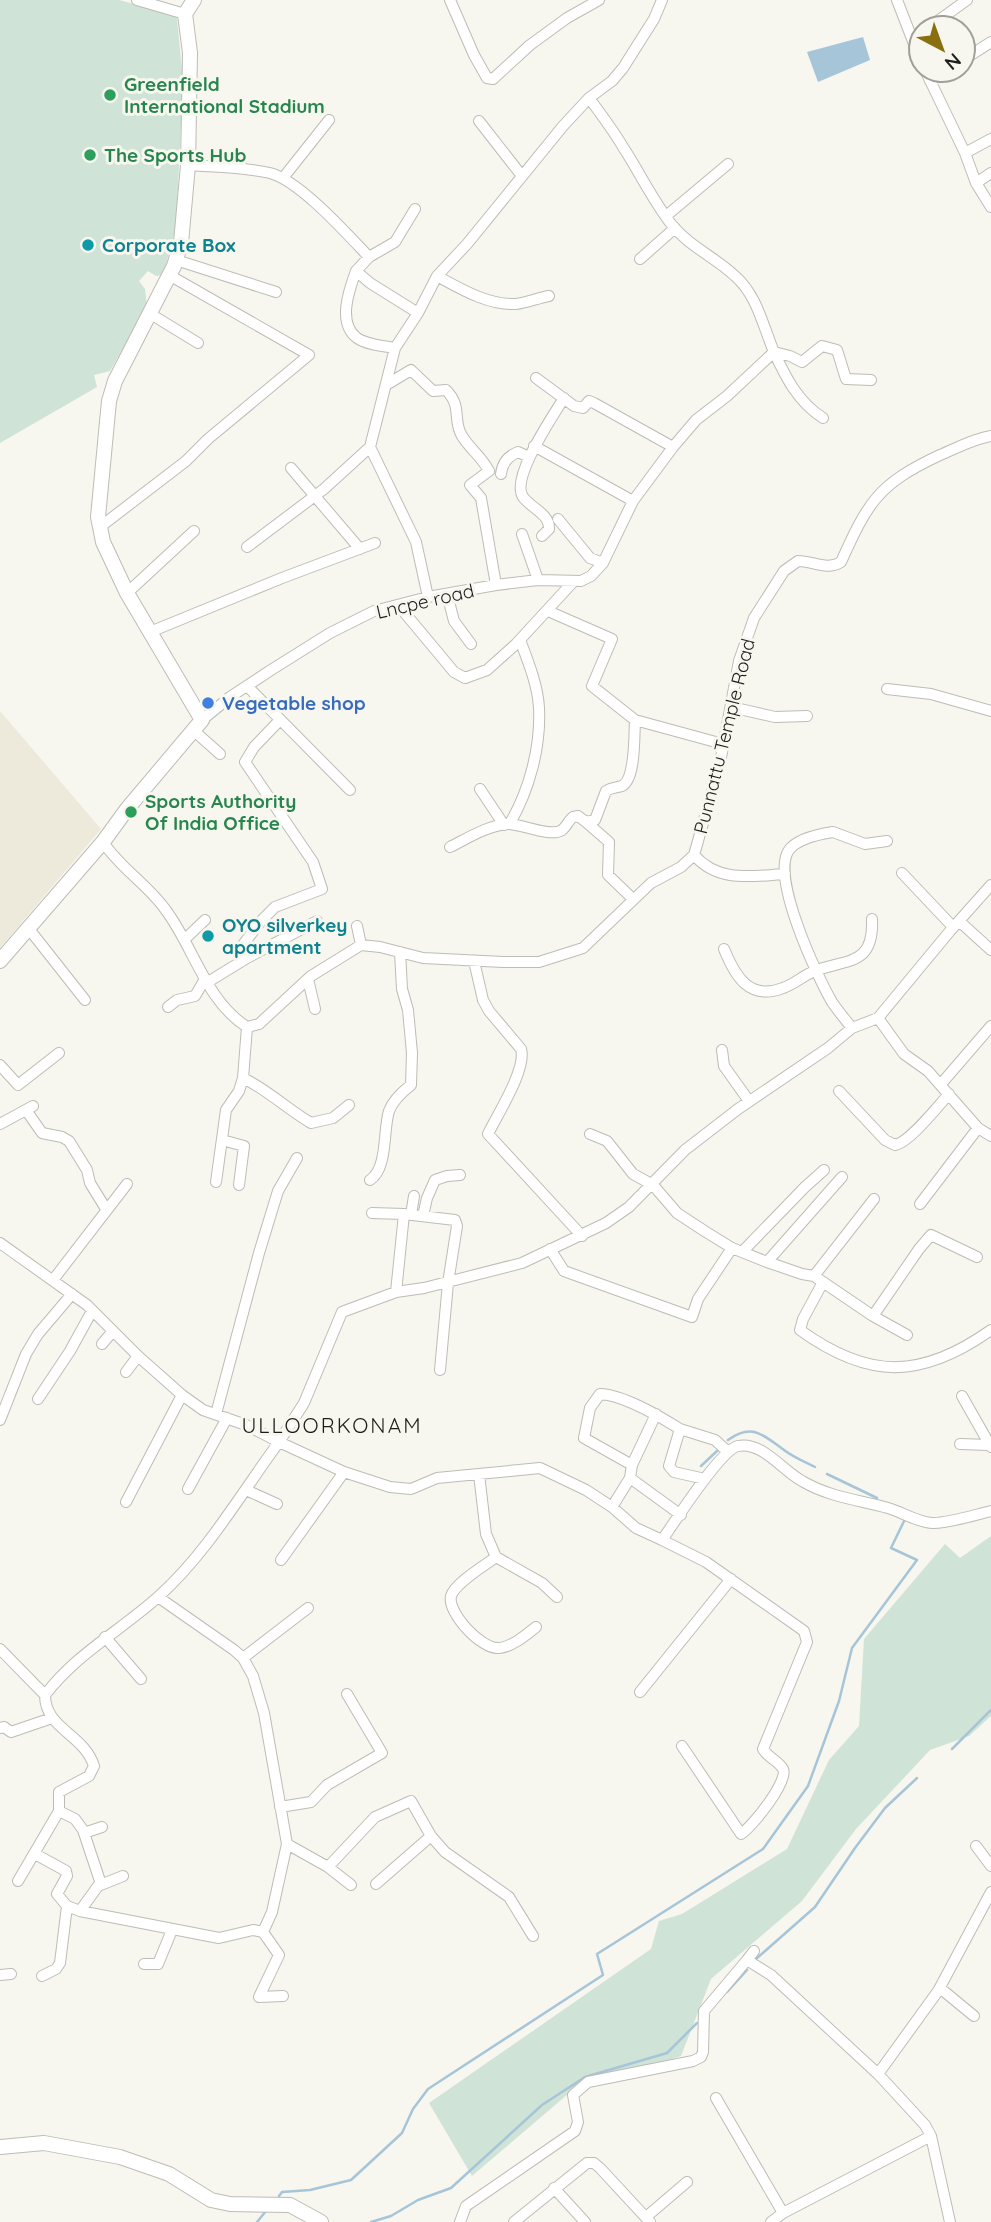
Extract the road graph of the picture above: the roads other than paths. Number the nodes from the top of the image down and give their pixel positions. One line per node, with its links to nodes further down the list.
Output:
1 (137, 0): 8 (street)
2 (194, 0): 8 (street)
3 (450, 0): 4 (street)
4 (599, 0)
5 (662, 0): 12 (street)
6 (897, 0): 10 (street)
7 (967, 0): 9 (street)
8 (185, 14): 18 (street)
9 (948, 14)
10 (907, 19)
11 (932, 84): 16 (street)
12 (589, 98): 20 (street); 25 (street)
13 (329, 120): 21 (street)
14 (479, 121): 20 (street)
15 (991, 139): 16 (street)
16 (965, 153): 22 (street)
17 (728, 163): 25 (street)
18 (188, 165): 21 (street); 29 (street)
19 (991, 173): 22 (street)
20 (522, 176): 32 (street)
21 (283, 178): 27 (street)
22 (976, 183): 23 (street)
23 (991, 208)
24 (415, 209): 27 (street)
25 (666, 216): 26 (street)
26 (675, 228): 28 (street); 39 (street)
27 (369, 257): 30 (street)
28 (640, 259)
29 (176, 260): 31 (street); 33 (street)
30 (356, 271): 36 (street); 38 (street)
31 (169, 275): 35 (street); 55 (street)
32 (437, 276): 34 (street); 36 (street)
33 (276, 292)
34 (549, 296)
35 (149, 313): 37 (street); 55 (street)
36 (418, 313): 38 (street)
37 (198, 343)
38 (395, 348): 42 (street)
39 (774, 352): 41 (street); 44 (street); 48 (street)
40 (536, 378): 43 (street)
41 (871, 380)
42 (386, 385): 47 (street); 65 (street)
43 (564, 398): 46 (street); 48 (street)
44 (823, 418)
45 (991, 436): 76 (street, Punnattu Temple Road)
46 (534, 446): 49 (street); 53 (street)
47 (370, 447): 52 (street); 68 (street)
48 (673, 447): 53 (street)
49 (529, 457): 51 (street); 58 (street)
50 (291, 468): 52 (street)
51 (500, 474)
52 (314, 497): 60 (street); 61 (street)
53 (633, 502): 62 (street)
54 (558, 519): 62 (street)
55 (100, 527): 66 (street)
56 (194, 531): 66 (street)
57 (522, 534): 63 (street)
58 (541, 536)
59 (375, 543): 61 (street)
60 (247, 547)
61 (360, 549): 71 (street)
62 (603, 563): 64 (street)
63 (538, 580): 64 (street, Lncpe road); 65 (street, Lncpe road)
64 (573, 582): 70 (street)
65 (496, 585): 67 (street, Lncpe road)
66 (127, 593): 71 (street)
67 (447, 594): 68 (street, Lncpe road); 73 (street)
68 (428, 597): 69 (street, Lncpe road)
69 (399, 606): 72 (street); 74 (street, Lncpe road)
70 (548, 611): 72 (street); 79 (street)
71 (150, 632): 81 (street)
72 (520, 640): 87 (street)
73 (471, 643)
74 (247, 687): 80 (street); 81 (street, Lncpe road)
75 (887, 689): 77 (street)
76 (731, 707): 78 (street); 82 (street, Punnattu Temple Road)
77 (991, 711)
78 (807, 716)
79 (635, 720): 82 (street); 86 (street)
80 (279, 721): 85 (street); 107 (street)
81 (198, 725): 83 (street); 89 (street)
82 (723, 744): 91 (street, Punnattu Temple Road)
83 (220, 754)
84 (480, 789): 87 (street)
85 (350, 790)
86 (586, 822): 87 (street); 95 (street)
87 (507, 824): 90 (street)
88 (887, 841): 93 (street)
89 (103, 842): 101 (street); 102 (street)
90 (450, 847)
91 (694, 855): 93 (street); 95 (street, Punnattu Temple Road)
92 (902, 873): 99 (street)
93 (785, 874): 110 (street)
94 (991, 885): 99 (street)
95 (633, 899): 109 (street, Punnattu Temple Road)
96 (872, 919): 110 (street)
97 (205, 920): 102 (street)
98 (317, 921): 107 (street)
99 (956, 924): 105 (street); 116 (street)
100 (358, 926): 103 (street)
101 (29, 929): 108 (street); 113 (street)
102 (184, 940): 112 (street)
103 (361, 946): 106 (street, Punnattu Temple Road); 111 (street)
104 (723, 949): 110 (street)
105 (991, 950)
106 (400, 952): 109 (street, Punnattu Temple Road); 138 (street)
107 (247, 958): 112 (street)
108 (0, 961)
109 (474, 961): 150 (street)
110 (815, 971): 119 (street)
111 (307, 979): 115 (street); 118 (street)
112 (207, 981): 114 (street); 118 (street)
113 (85, 1000)
114 (168, 1007)
115 (314, 1009)
116 (878, 1018): 119 (street); 124 (street)
117 (991, 1026): 124 (street)
118 (247, 1027): 123 (street)
119 (852, 1028): 127 (street)
120 (722, 1050): 127 (street)
121 (59, 1053): 122 (street)
122 (0, 1065)
123 (243, 1078): 128 (street); 133 (street)
124 (940, 1084): 126 (street)
125 (839, 1091): 126 (street)
126 (949, 1094): 130 (street)
127 (749, 1101): 142 (street)
128 (349, 1105)
129 (0, 1124): 146 (street)
130 (978, 1128): 132 (street); 145 (street)
131 (590, 1134): 142 (street)
132 (991, 1136)
133 (222, 1140): 139 (street); 141 (street)
134 (296, 1158): 174 (street)
135 (824, 1170): 153 (street)
136 (460, 1175): 149 (street)
137 (842, 1177): 155 (street)
138 (370, 1180)
139 (216, 1182)
140 (127, 1184): 146 (street)
141 (239, 1185)
142 (653, 1185): 150 (street); 153 (street)
143 (414, 1196): 148 (street)
144 (874, 1199): 156 (street)
145 (920, 1204)
146 (106, 1209): 157 (street)
147 (372, 1213): 148 (street)
148 (407, 1214): 149 (street); 159 (street)
149 (423, 1216): 158 (street)
150 (582, 1236): 152 (street)
151 (0, 1242): 157 (street)
152 (550, 1249): 153 (street); 158 (street)
153 (737, 1250): 155 (street)
154 (977, 1257): 162 (street)
155 (767, 1262): 156 (street)
156 (819, 1279): 162 (street); 163 (street)
157 (53, 1280): 160 (street)
158 (448, 1283): 159 (street); 168 (street)
159 (396, 1292): 177 (street)
160 (72, 1294): 161 (street); 175 (street)
161 (92, 1311): 164 (street); 172 (street)
162 (873, 1316): 165 (street)
163 (991, 1330)
164 (113, 1331): 166 (street); 167 (street)
165 (908, 1335)
166 (102, 1344)
167 (138, 1356): 169 (street); 170 (street)
168 (440, 1370)
169 (127, 1372)
170 (182, 1395): 174 (street); 188 (street)
171 (961, 1396): 179 (street)
172 (38, 1399)
173 (656, 1414): 176 (street); 181 (street); 181 (street)
174 (222, 1416): 177 (street); 186 (street)
175 (0, 1420)
176 (680, 1429): 180 (street); 185 (street)
177 (279, 1442): 182 (street); 187 (street)
178 (960, 1444): 179 (street)
179 (990, 1446)
180 (727, 1451): 185 (street); 191 (street)
181 (632, 1465): 184 (street)
182 (344, 1472): 183 (street); 195 (street)
183 (479, 1474): 190 (street); 194 (street)
184 (630, 1478): 190 (street); 192 (street)
185 (705, 1479): 192 (street)
186 (188, 1489)
187 (246, 1490): 189 (street); 197 (street)
188 (126, 1502)
189 (278, 1504)
190 (612, 1507): 193 (street)
191 (991, 1511)
192 (681, 1514): 193 (street)
193 (662, 1541): 196 (street)
194 (496, 1557): 198 (street); 200 (street)
195 (281, 1560)
196 (731, 1579): 205 (street); 210 (street)
197 (158, 1597): 201 (street); 203 (street)
198 (557, 1597)
199 (308, 1608): 203 (street)
200 (536, 1627)
201 (105, 1637): 204 (street); 207 (street)
202 (0, 1649): 207 (street)
203 (243, 1658): 211 (street)
204 (141, 1679)
205 (640, 1692)
206 (348, 1694): 211 (street)
207 (45, 1695): 208 (street)
208 (52, 1718): 209 (street); 212 (street)
209 (0, 1728)
210 (682, 1746)
211 (280, 1807): 216 (street)
212 (59, 1811): 214 (street); 218 (street)
213 (102, 1827): 214 (street)
214 (84, 1833): 223 (street)
215 (431, 1836): 220 (street); 224 (street); 231 (street)
216 (287, 1844): 220 (street); 230 (street)
217 (976, 1846): 219 (street)
218 (35, 1854): 222 (street); 227 (street)
219 (991, 1866)
220 (328, 1867): 225 (street)
221 (123, 1876): 223 (street)
222 (18, 1881)
223 (101, 1884): 228 (street)
224 (376, 1884)
225 (351, 1885)
226 (991, 1892): 234 (street)
227 (67, 1906): 228 (street); 233 (street)
228 (80, 1911): 229 (street)
229 (172, 1930): 230 (street); 232 (street)
230 (263, 1932): 235 (street)
231 (533, 1936)
232 (144, 1964)
233 (42, 1976)
234 (940, 1988): 236 (street); 237 (street)
235 (282, 1996)
236 (974, 2016)
237 (878, 2074): 239 (street); 246 (street)
238 (716, 2098): 243 (street)
239 (931, 2136): 243 (street); 250 (street)
240 (0, 2147): 245 (street)
241 (687, 2182): 244 (street)
242 (554, 2188): 244 (street); 247 (street); 248 (street)
243 (783, 2213): 249 (street)
244 (648, 2220)
245 (321, 2222)
246 (460, 2222)
247 (514, 2222)
248 (585, 2222)
249 (771, 2222)
250 (950, 2222)

